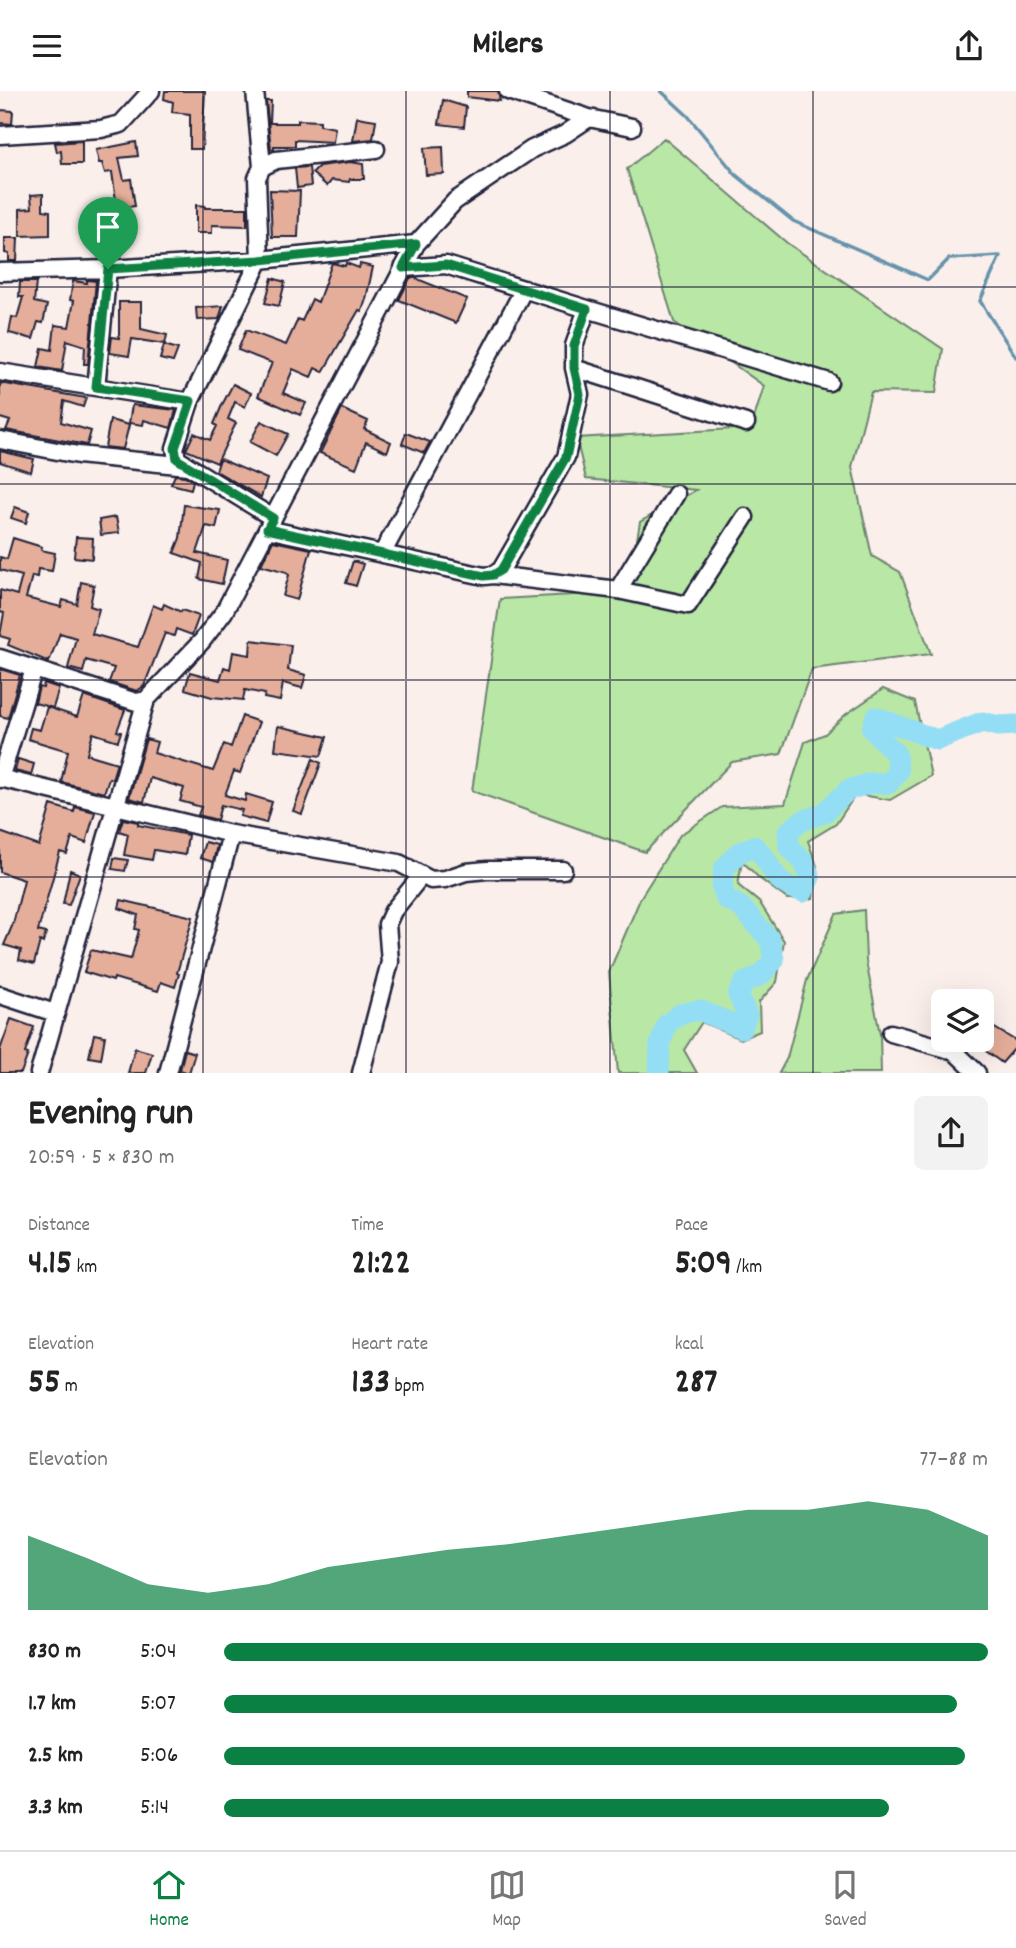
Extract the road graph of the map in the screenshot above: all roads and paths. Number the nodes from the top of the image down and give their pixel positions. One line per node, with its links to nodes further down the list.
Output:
1 (151, 91): 6 (street)
2 (255, 91): 8 (street)
3 (508, 91): 4 (street)
4 (589, 117): 5 (street); 9 (street)
5 (632, 127)
6 (0, 135)
7 (376, 149): 8 (street)
8 (262, 167): 10 (street)
9 (416, 244): 10 (street); 11 (street)
10 (260, 260): 12 (street); 20 (street)
11 (403, 268): 14 (street); 26 (street)
12 (108, 269): 13 (street); 19 (street)
13 (0, 272)
14 (524, 289): 15 (street); 27 (street)
15 (587, 309): 16 (street); 18 (street)
16 (574, 368): 21 (street); 28 (street)
17 (0, 372): 19 (street)
18 (829, 382)
19 (96, 387): 20 (street)
20 (191, 401): 23 (street)
21 (746, 423)
22 (0, 440): 23 (street)
23 (189, 466): 26 (street)
24 (676, 493): 29 (street)
25 (745, 517): 29 (street)
26 (270, 524): 27 (street); 32 (street)
27 (382, 554): 28 (street)
28 (493, 575): 29 (street)
29 (618, 590)
30 (0, 659): 31 (street)
31 (34, 669): 32 (street); 33 (street)
32 (146, 700): 34 (street)
33 (0, 778): 34 (street)
34 (115, 807): 35 (street); 39 (street)
35 (231, 834): 37 (street); 42 (street)
36 (562, 870): 37 (street)
37 (421, 876): 43 (street)
38 (0, 995): 39 (street)
39 (55, 1013): 41 (street)
40 (891, 1033): 44 (street)
41 (39, 1073)
42 (168, 1073)
43 (361, 1073)
44 (977, 1073)

